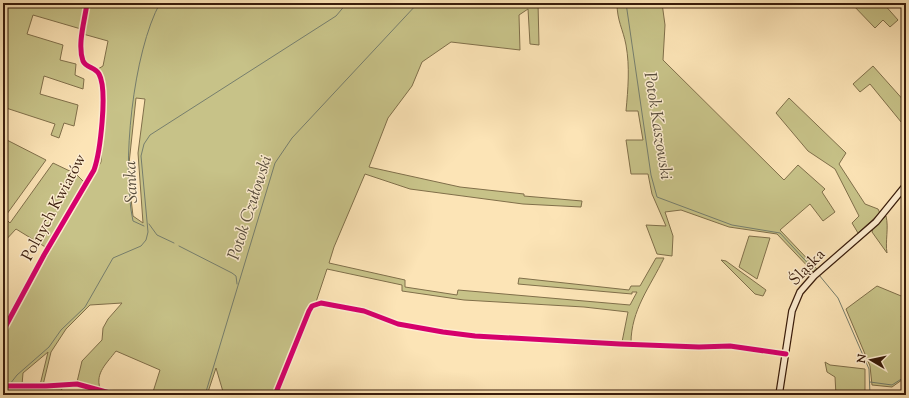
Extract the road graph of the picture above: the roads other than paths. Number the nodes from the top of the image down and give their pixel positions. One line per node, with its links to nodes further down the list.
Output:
1 (87, 3): 3 (street, Polnych Kwiatów)
2 (906, 185): 4 (main road, Śląska)
3 (3, 331)
4 (786, 354): 7 (street); 8 (main road, Śląska)
5 (3, 386): 6 (street)
6 (117, 395)
7 (275, 395)
8 (779, 395)

